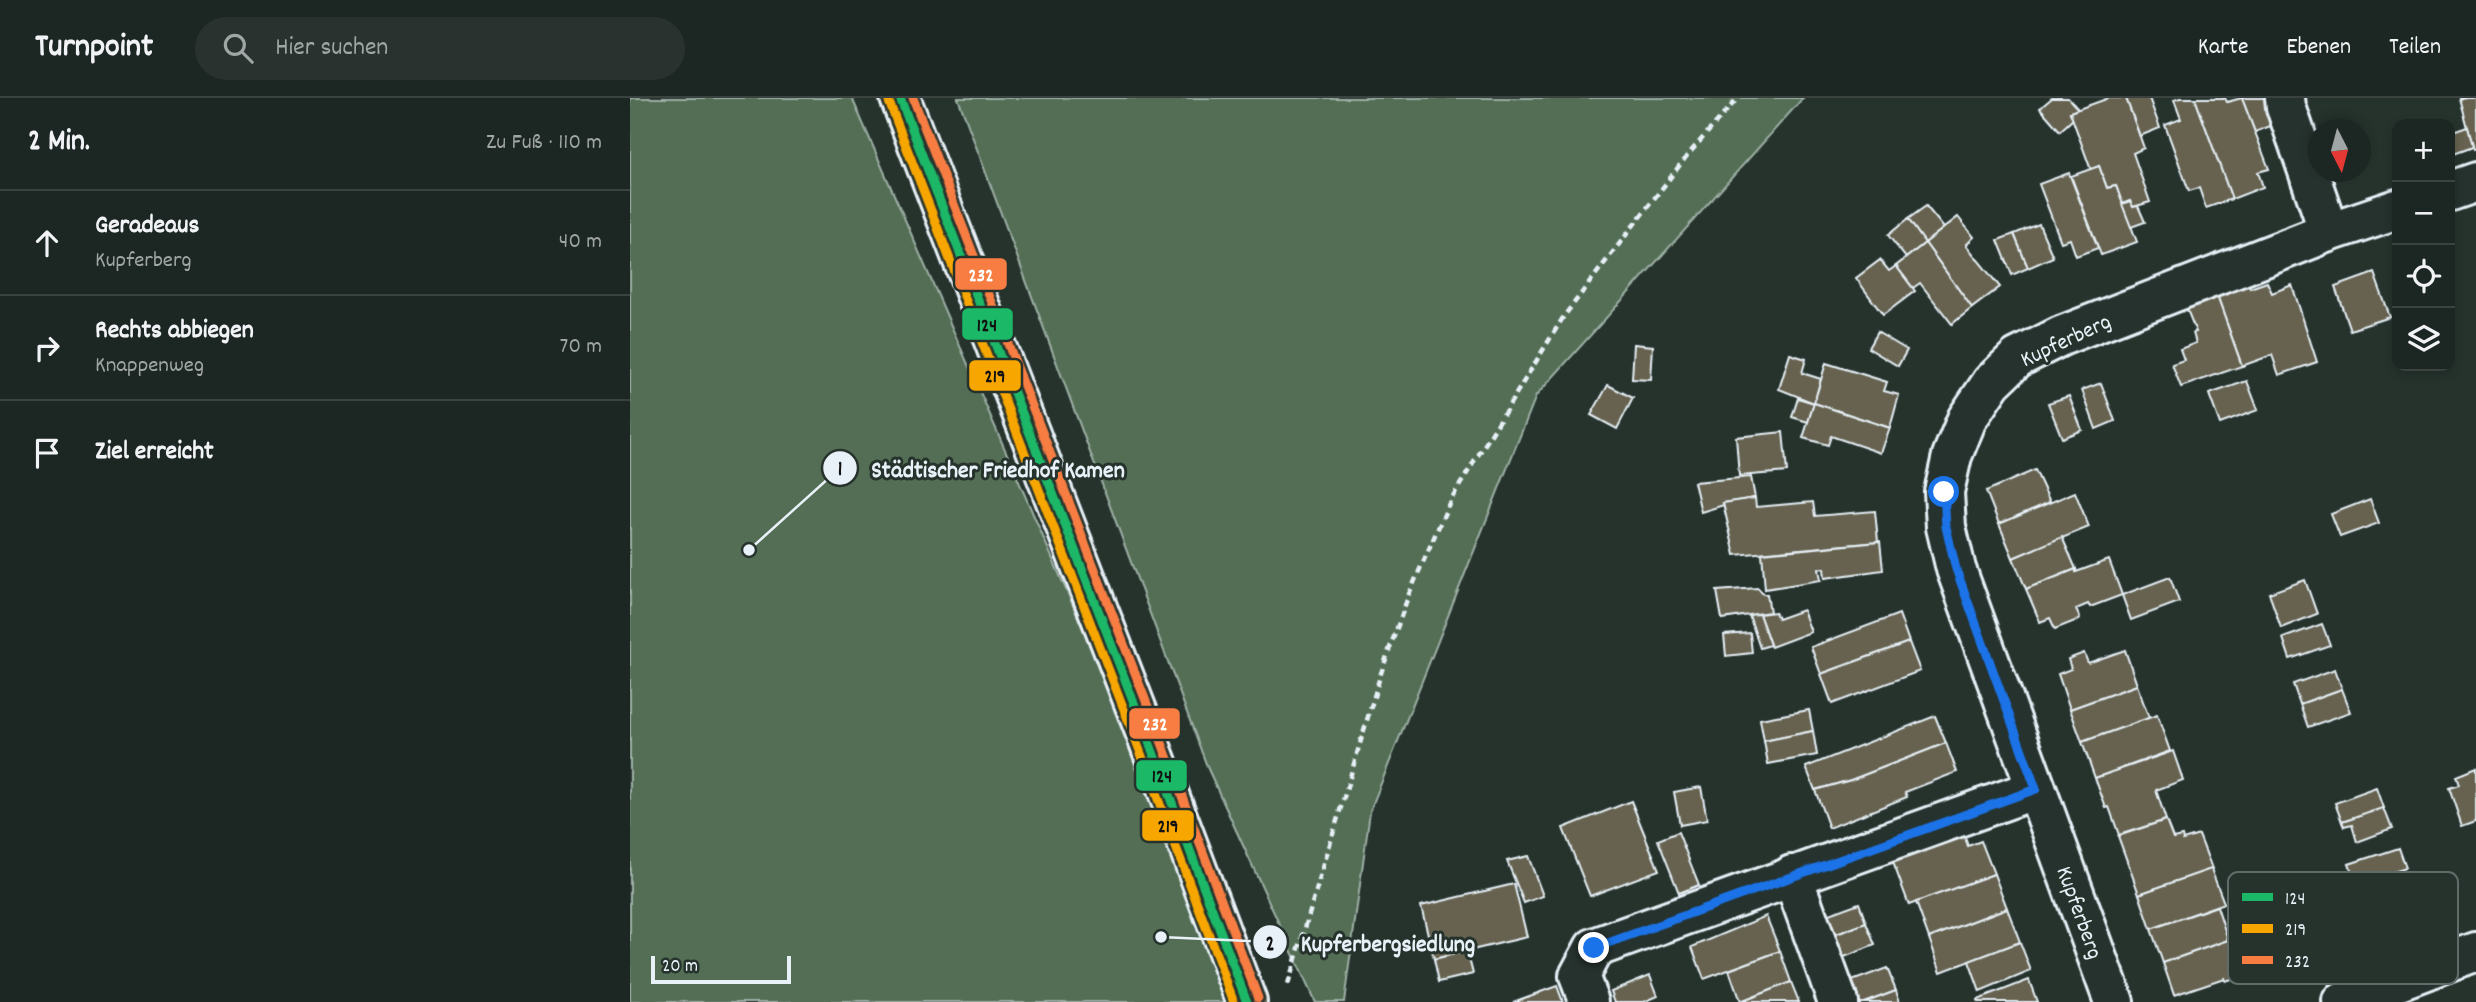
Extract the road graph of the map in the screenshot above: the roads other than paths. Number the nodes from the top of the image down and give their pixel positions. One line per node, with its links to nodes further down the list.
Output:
1 (900, 98): 12 (main road)
2 (2285, 98): 6 (street)
3 (2476, 182): 4 (street)
4 (2455, 189)
5 (2392, 211): 6 (street, Kupferberg)
6 (2329, 232): 7 (street, Kupferberg)
7 (2036, 789): 8 (street); 15 (street, Kupferberg)
8 (1792, 875): 13 (street); 14 (street)
9 (2476, 952): 10 (street)
10 (2458, 959)
11 (2391, 984): 16 (street)
12 (1247, 1002)
13 (1589, 1002)
14 (1838, 1002)
15 (2114, 1002)
16 (2343, 1002)

